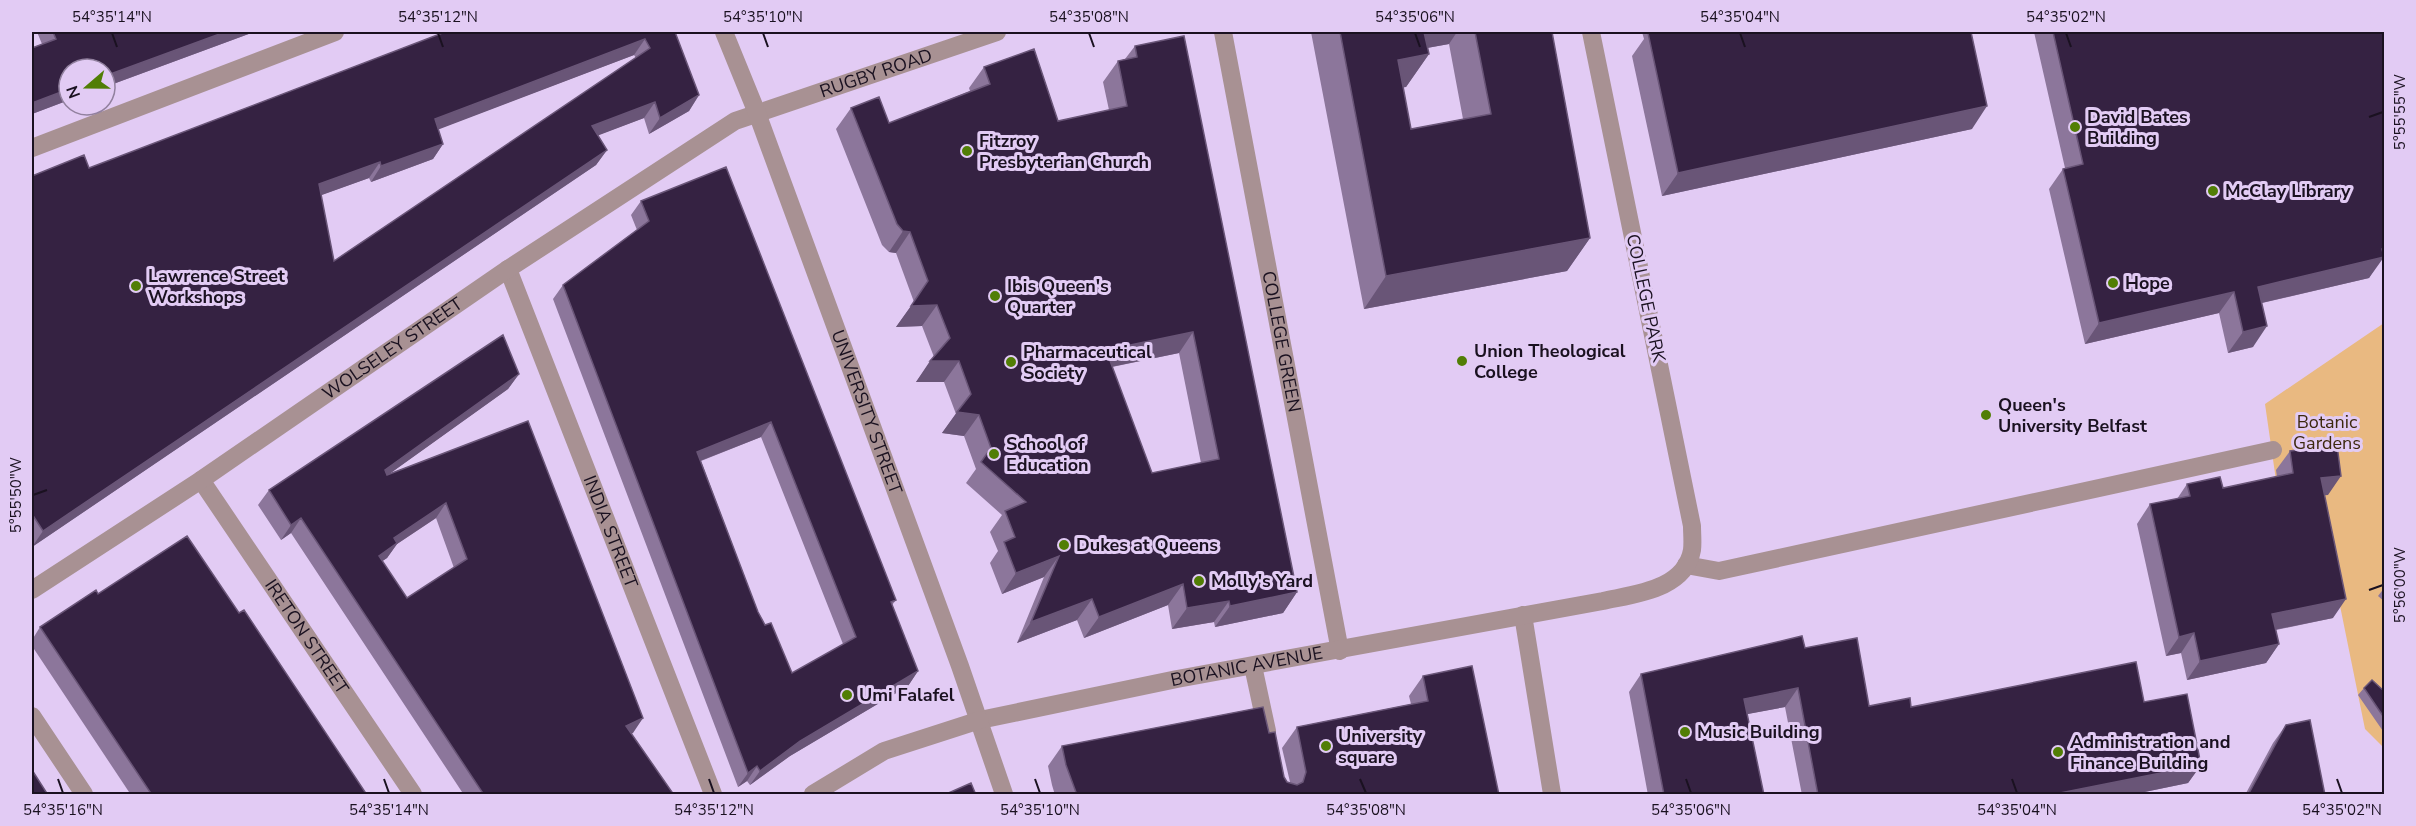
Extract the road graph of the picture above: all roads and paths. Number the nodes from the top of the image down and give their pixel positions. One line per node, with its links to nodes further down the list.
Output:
1 (335, 32): 7 (street)
2 (724, 32): 6 (street, UNIVERSITY STREET)
3 (997, 32): 6 (street, RUGBY ROAD)
4 (1223, 32): 14 (street, COLLEGE GREEN)
5 (1591, 32): 11 (street, COLLEGE PARK)
6 (757, 113): 8 (street, WOLSELEY STREET); 17 (street, UNIVERSITY STREET)
7 (32, 148)
8 (508, 269): 10 (street, WOLSELEY STREET); 21 (street, INDIA STREET)
9 (2273, 450): 11 (street)
10 (201, 480): 12 (street, WOLSELEY STREET); 20 (street, IRETON STREET)
11 (1686, 566): 13 (street, BOTANIC AVENUE)
12 (32, 590)
13 (1523, 615): 14 (street, BOTANIC AVENUE); 24 (street)
14 (1340, 651): 15 (street, BOTANIC AVENUE)
15 (1253, 666): 17 (street, BOTANIC AVENUE); 18 (street)
16 (32, 716): 19 (street)
17 (980, 720): 22 (street, BOTANIC AVENUE); 23 (street, UNIVERSITY STREET)
18 (1271, 750)
19 (84, 795)
20 (413, 795)
21 (713, 795)
22 (813, 795)
23 (1004, 795)
24 (1552, 795)

